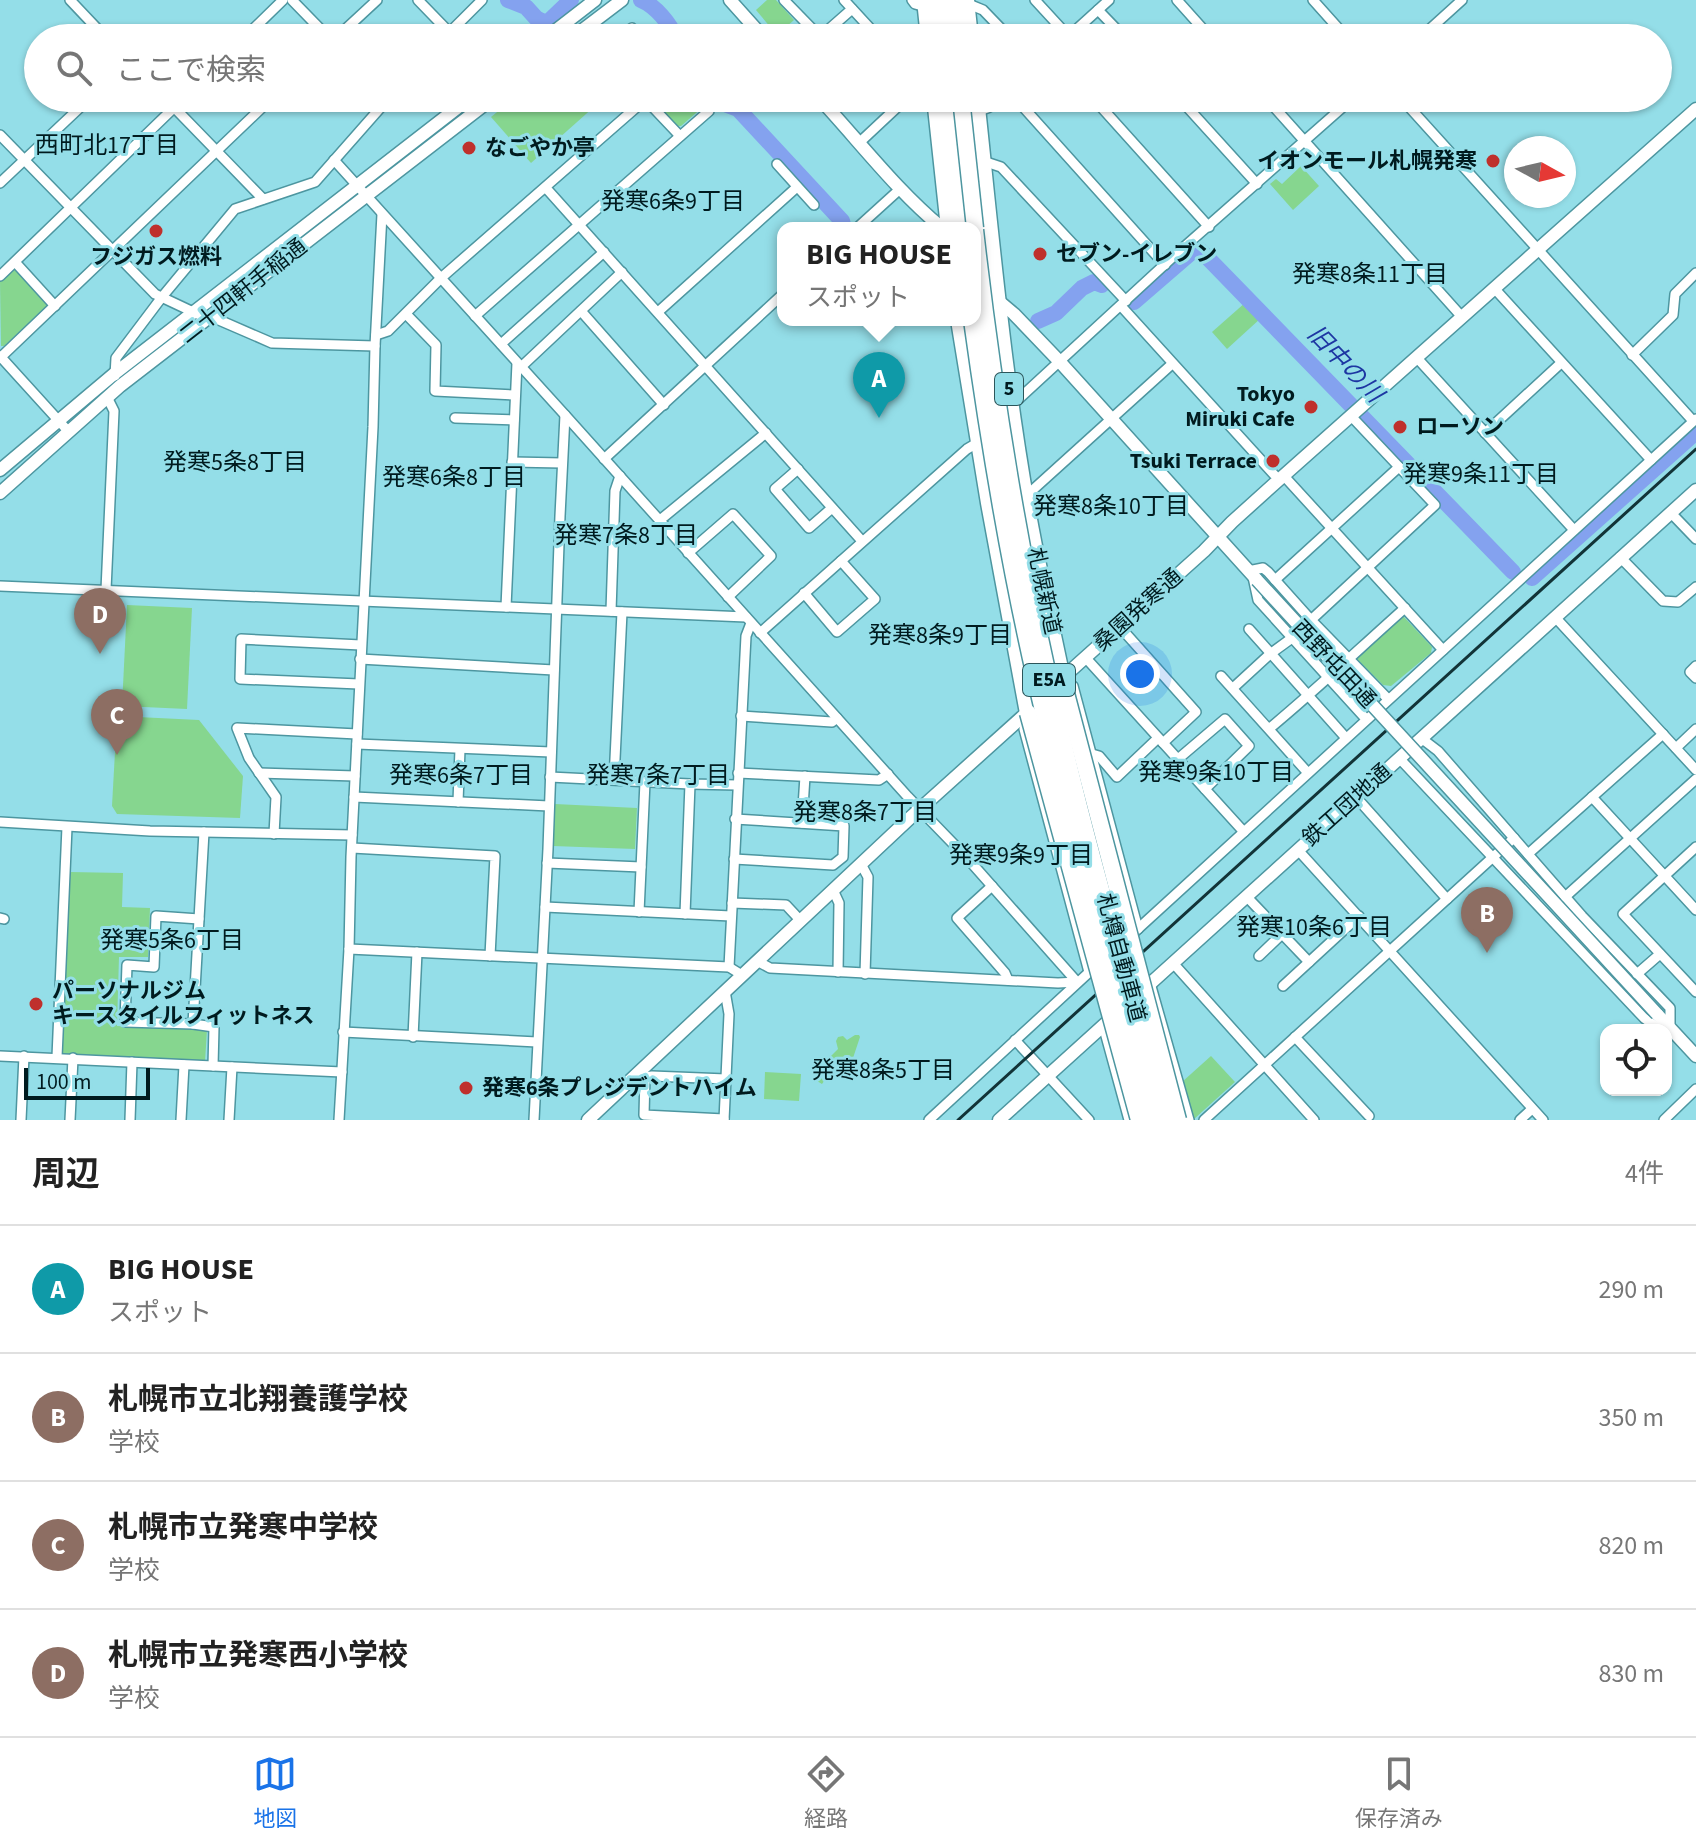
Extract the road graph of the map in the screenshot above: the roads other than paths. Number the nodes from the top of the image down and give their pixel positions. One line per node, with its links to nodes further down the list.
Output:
1 (70, 0): 21 (street)
2 (283, 0): 22 (street)
3 (292, 0): 23 (street)
4 (377, 0): 24 (street)
5 (418, 0): 25 (street)
6 (482, 0): 26 (street)
7 (595, 0): 27 (street)
8 (730, 0): 29 (street)
9 (784, 0): 30 (street)
10 (844, 0): 19 (street)
11 (1035, 0): 38 (street)
12 (1177, 0): 41 (street)
13 (1313, 0): 42 (street)
14 (1462, 0): 43 (street)
15 (620, 1): 28 (street)
16 (961, 1): 35 (highway); 36 (highway); 37 (street)
17 (1107, 1): 20 (street)
18 (925, 2): 33 (highway); 34 (highway)
19 (852, 9): 31 (street); 32 (street)
20 (1098, 10): 39 (street); 40 (street)
21 (93, 24)
22 (258, 24)
23 (315, 24)
24 (351, 24)
25 (438, 24)
26 (458, 24)
27 (564, 24)
28 (590, 24)
29 (751, 24)
30 (807, 24)
31 (834, 24)
32 (866, 24)
33 (927, 24)
34 (935, 24)
35 (957, 24)
36 (967, 24)
37 (996, 24)
38 (1056, 24)
39 (1082, 24)
40 (1112, 24)
41 (1198, 24)
42 (1334, 24)
43 (1435, 24)
44 (1696, 109): 93 (street, 桑園発寒通)
45 (75, 112): 72 (street)
46 (169, 112): 84 (street)
47 (179, 112): 71 (street)
48 (257, 112): 71 (street)
49 (376, 112): 73 (street)
50 (454, 112): 81 (street, 二十四軒手稲通)
51 (473, 112): 81 (street, 二十四軒手稲通)
52 (631, 112): 79 (street)
53 (658, 112): 68 (street)
54 (708, 112): 68 (street)
55 (836, 112): 69 (street)
56 (892, 112): 69 (street)
57 (937, 112): 88 (highway)
58 (952, 112): 89 (highway)
59 (962, 112): 90 (highway, 札樽自動車道 / E5A, bridge)
60 (978, 112): 74 (highway, 札幌新道 / 5)
61 (1028, 112): 97 (street)
62 (1106, 112): 92 (street)
63 (1192, 112): 77 (street)
64 (1278, 112): 70 (street)
65 (1338, 112): 70 (street)
66 (1414, 112): 93 (street)
67 (0, 135): 72 (street)
68 (680, 136): 91 (street)
69 (860, 142): 80 (street)
70 (1305, 142): 77 (street); 115 (street)
71 (216, 151): 82 (street); 94 (street)
72 (25, 160): 76 (street); 84 (street)
73 (334, 160): 81 (street); 82 (street)
74 (983, 161): 107 (highway, 札幌新道 / 5); 108 (street)
75 (777, 164): 78 (street)
76 (0, 183)
77 (1257, 184): 92 (street)
78 (797, 187): 83 (street); 111 (street)
79 (546, 188): 91 (street); 101 (street)
80 (900, 189): 86 (street); 87 (street)
81 (361, 191): 85 (street); 112 (street, 二十四軒手稲通); 116 (street, 二十四軒手稲通)
82 (263, 199): 105 (street)
83 (814, 205)
84 (71, 208): 94 (street); 96 (street)
85 (382, 214): 101 (street); 119 (street)
86 (864, 222)
87 (936, 222)
88 (948, 222)
89 (961, 222)
90 (974, 222)
91 (579, 225): 95 (street); 114 (street)
92 (1209, 227): 97 (street)
93 (1538, 249): 104 (street, 桑園発寒通); 122 (street)
94 (114, 251): 105 (street); 109 (street)
95 (604, 252): 98 (street); 120 (street)
96 (15, 262): 100 (street); 109 (street)
97 (1165, 265): 108 (street)
98 (622, 272): 110 (street); 111 (street)
99 (1696, 273): 122 (street)
100 (0, 276)
101 (441, 278): 113 (street); 114 (street)
102 (981, 278): 344 (highway, 札樽自動車道 / E5A, bridge)
103 (981, 278): 107 (street, 西野屯田通)
104 (1494, 288): 115 (street, 桑園発寒通); 126 (street)
105 (162, 297): 112 (street); 130 (street)
106 (777, 299): 129 (street)
107 (998, 302): 125 (street, 西野屯田通); 135 (highway, 札幌新道 / 5)
108 (1124, 303): 125 (street); 127 (street)
109 (55, 306): 123 (street)
110 (581, 311): 128 (street); 134 (street)
111 (658, 312): 129 (street)
112 (193, 313): 116 (street); 130 (street, 二十四軒手稲通)
113 (406, 314): 119 (street); 132 (street)
114 (475, 316): 120 (street)
115 (1462, 317): 124 (street, 桑園発寒通)
116 (208, 319): 121 (street); 131 (street, 二十四軒手稲通)
117 (960, 326): 146 (highway, 札幌新道 / 5)
118 (973, 326): 343 (highway, 札樽自動車道 / E5A, bridge)
119 (376, 335): 121 (street)
120 (501, 344): 128 (street)
121 (375, 346): 178 (street)
122 (1632, 355): 142 (street)
123 (0, 357): 139 (street)
124 (1417, 358): 136 (street, 桑園発寒通); 145 (street)
125 (1060, 362): 135 (street); 140 (street, 西野屯田通)
126 (1561, 363): 145 (street); 148 (street)
127 (1172, 364): 140 (street); 155 (street)
128 (519, 365): 132 (street); 137 (street)
129 (704, 365): 134 (street); 144 (street)
130 (114, 374): 131 (street); 139 (street, 二十四軒手稲通)
131 (120, 386): 133 (street, 二十四軒手稲通)
132 (515, 395): 141 (street)
133 (107, 397): 143 (street, 二十四軒手稲通); 175 (street)
134 (664, 405): 147 (street)
135 (1012, 405): 158 (highway, 札幌新道 / 5)
136 (1356, 412): 151 (street); 155 (street, 桑園発寒通)
137 (565, 415): 147 (street); 150 (street)
138 (455, 418): 141 (street)
139 (58, 419): 143 (street); 153 (street, 二十四軒手稲通)
140 (1110, 419): 158 (street); 164 (street, 西野屯田通)
141 (514, 420): 149 (street)
142 (1695, 420): 148 (street)
143 (68, 431): 157 (street, 二十四軒手稲通)
144 (766, 433): 152 (street); 161 (street)
145 (1485, 433): 163 (street)
146 (979, 442): 166 (street); 206 (highway, 札幌新道 / 5)
147 (604, 459): 154 (street)
148 (1651, 460): 163 (street)
149 (512, 462): 150 (street); 179 (street)
150 (562, 463): 181 (street)
151 (1399, 467): 162 (street); 170 (street)
152 (798, 469): 159 (street); 159 (street)
153 (0, 470)
154 (620, 476): 161 (street); 182 (street)
155 (1282, 478): 162 (street); 164 (street, 桑園発寒通)
156 (1696, 490): 160 (street, 鉄工団地通)
157 (0, 493)
158 (1026, 496): 199 (highway, 札幌新道 / 5)
159 (832, 508): 166 (street)
160 (1671, 513): 165 (street); 168 (street, 鉄工団地通)
161 (660, 520): 167 (street)
162 (1332, 528): 170 (street); 172 (street)
163 (1574, 530): 191 (street)
164 (1218, 538): 171 (street, 西野屯田通); 186 (street, 桑園発寒通)
165 (1696, 539)
166 (862, 541): 169 (street)
167 (688, 553): 177 (street); 177 (street)
168 (1620, 557): 174 (street); 183 (street, 鉄工団地通)
169 (841, 561): 176 (street); 176 (street)
170 (1368, 567): 180 (street); 185 (street)
171 (1252, 576): 172 (street); 189 (street); 303 (street, 西野屯田通, bridge)
172 (1275, 580): 185 (street)
173 (0, 586): 175 (street)
174 (1696, 587)
175 (106, 590): 178 (street)
176 (804, 593): 188 (street)
177 (728, 597): 184 (street)
178 (364, 601): 179 (street); 190 (street)
179 (506, 607): 181 (street)
180 (1405, 608): 191 (street); 194 (street)
181 (556, 609): 182 (street); 197 (street)
182 (616, 612): 184 (street); 232 (street)
183 (1555, 617): 212 (street); 214 (street, 鉄工団地通)
184 (749, 620): 188 (street); 207 (street)
185 (1311, 620): 194 (street)
186 (1120, 627): 193 (street, 桑園発寒通); 216 (street)
187 (1249, 629): 192 (street)
188 (760, 633): 208 (street)
189 (1292, 638): 192 (street); 200 (street)
190 (361, 645): 195 (street); 202 (street)
191 (1443, 650): 205 (street)
192 (1270, 654): 203 (street); 204 (street)
193 (1085, 657): 199 (street, 桑園発寒通); 216 (street)
194 (1348, 658): 200 (street); 205 (street)
195 (360, 659): 197 (street); 202 (street)
196 (1696, 666): 201 (street)
197 (554, 670): 219 (street)
198 (1221, 676): 203 (street)
199 (1062, 678): 206 (street, 桑園発寒通); 220 (street); 345 (highway, 札幌新道 / 5, bridge)
200 (1328, 678): 204 (street); 209 (street)
201 (1696, 678)
202 (359, 684): 215 (street)
203 (1233, 688): 210 (street)
204 (1309, 696): 210 (street); 213 (street)
205 (1388, 699): 209 (street)
206 (1028, 713): 242 (street, 桑園発寒通); 291 (street); 342 (highway, 札幌新道 / 5, bridge)
207 (741, 716): 208 (street); 225 (street)
208 (837, 718): 227 (street)
209 (1366, 719): 213 (street)
210 (1270, 728): 226 (street)
211 (1696, 729): 217 (street)
212 (1663, 734): 217 (street); 239 (street)
213 (1346, 738): 226 (street)
214 (1421, 738): 221 (street, 鉄工団地通); 251 (street)
215 (357, 739): 218 (street); 224 (street); 228 (street)
216 (1160, 740): 220 (street); 222 (street)
217 (1676, 748): 223 (street)
218 (460, 749): 219 (street); 240 (street)
219 (551, 752): 230 (street)
220 (1092, 754): 277 (street)
221 (1399, 758): 237 (street, 鉄工団地通); 257 (street)
222 (1178, 759): 236 (street); 236 (street)
223 (1696, 770)
224 (259, 773): 228 (street); 249 (street)
225 (738, 773): 229 (street); 235 (street)
226 (1308, 773): 248 (street)
227 (888, 774): 229 (street); 242 (street)
228 (355, 776): 238 (street)
229 (805, 776): 245 (street)
230 (550, 777): 232 (street); 241 (street)
231 (1696, 779): 252 (street)
232 (614, 780): 233 (street)
233 (645, 782): 234 (street); 261 (street)
234 (690, 784): 235 (street); 272 (street)
235 (737, 785): 243 (street)
236 (1205, 789): 248 (street)
237 (1355, 796): 255 (street, 鉄工団地通); 267 (street)
238 (354, 797): 240 (street); 250 (street)
239 (1592, 797): 252 (street); 256 (street)
240 (458, 802): 241 (street)
241 (549, 806): 259 (street)
242 (920, 809): 260 (street, 桑園発寒通); 263 (street)
243 (735, 819): 245 (street); 258 (street)
244 (0, 822): 246 (street)
245 (802, 823): 258 (street)
246 (67, 827): 247 (street); 315 (street)
247 (204, 832): 249 (street); 275 (street)
248 (1244, 832): 277 (street)
249 (274, 834): 250 (street)
250 (352, 835): 254 (street)
251 (1514, 838): 256 (street); 257 (street)
252 (1631, 839): 262 (street); 266 (street)
253 (1696, 847): 262 (street)
254 (352, 848): 279 (street); 283 (street)
255 (1298, 850): 265 (street, 鉄工団地通); 274 (street)
256 (1528, 854): 266 (street)
257 (1492, 858): 267 (street); 302 (street)
258 (734, 859): 268 (street)
259 (547, 863): 261 (street); 269 (street)
260 (861, 864): 264 (street, 桑園発寒通); 292 (street)
261 (641, 867): 271 (street)
262 (1664, 875): 270 (street); 282 (street)
263 (992, 886): 295 (street); 296 (street)
264 (833, 890): 276 (street, 桑園発寒通); 290 (street)
265 (1246, 896): 278 (street); 288 (street, 鉄工団地通)
266 (1565, 897): 293 (street)
267 (1447, 899): 280 (street)
268 (732, 903): 273 (street); 276 (street)
269 (545, 907): 271 (street); 285 (street)
270 (1696, 910)
271 (639, 912): 272 (street)
272 (685, 914): 273 (street)
273 (731, 916): 289 (street)
274 (1359, 916): 280 (street); 287 (street)
275 (199, 919): 301 (street); 301 (street)
276 (800, 920): 286 (street, 桑園発寒通)
277 (1138, 929): 291 (street)
278 (1282, 934): 284 (street); 287 (street)
279 (349, 949): 281 (street); 306 (street)
280 (1390, 951): 309 (street); 327 (street)
281 (417, 952): 283 (street); 308 (street)
282 (1660, 954): 293 (street); 300 (street)
283 (490, 956): 285 (street)
284 (1259, 956)
285 (542, 958): 289 (street); 311 (street)
286 (757, 961): 290 (street); 294 (street, 桑園発寒通)
287 (1309, 962): 298 (street)
288 (1173, 963): 297 (street, 鉄工団地通); 319 (street)
289 (729, 967): 294 (street)
290 (838, 972): 292 (street)
291 (1089, 972): 296 (street)
292 (865, 974): 295 (street)
293 (1637, 974): 304 (street)
294 (742, 975): 299 (street, 桑園発寒通)
295 (1008, 980): 296 (street)
296 (1077, 982): 310 (street)
297 (1150, 983): 305 (street, 鉄工団地通); 346 (street)
298 (1283, 986)
299 (725, 991): 323 (street, 桑園発寒通); 325 (street)
300 (1696, 992)
301 (193, 1024): 320 (street)
302 (1655, 1024)
303 (1662, 1024)
304 (1665, 1024)
305 (1103, 1025): 324 (street, 鉄工団地通); 341 (street)
306 (343, 1032): 308 (street); 322 (street)
307 (1672, 1036): 314 (street, 西野屯田通)
308 (413, 1037): 311 (street)
309 (1295, 1037): 319 (street); 328 (street)
310 (1015, 1040): 324 (street); 338 (street)
311 (537, 1042): 335 (street)
312 (0, 1056): 313 (street)
313 (24, 1056): 315 (street); 329 (street)
314 (1696, 1056)
315 (57, 1057): 316 (street)
316 (73, 1058): 317 (street); 330 (street)
317 (132, 1062): 318 (street); 331 (street)
318 (184, 1065): 320 (street); 332 (street)
319 (1264, 1065): 347 (street); 348 (street)
320 (213, 1066): 321 (street)
321 (232, 1067): 322 (street); 333 (street)
322 (342, 1072): 334 (street)
323 (642, 1075): 325 (street); 336 (street, 桑園発寒通); 337 (street)
324 (1047, 1076): 339 (street, 鉄工団地通); 340 (street)
325 (726, 1079): 337 (street)
326 (1696, 1089): 351 (street)
327 (1532, 1109): 349 (street); 350 (street)
328 (1369, 1116)
329 (21, 1120)
330 (70, 1120)
331 (130, 1120)
332 (181, 1120)
333 (229, 1120)
334 (339, 1120)
335 (534, 1120)
336 (588, 1120)
337 (724, 1120)
338 (929, 1120)
339 (999, 1120)
340 (1089, 1120)
341 (1129, 1120)
342 (1139, 1120)
343 (1152, 1120)
344 (1165, 1120)
345 (1178, 1120)
346 (1189, 1120)
347 (1204, 1120)
348 (1314, 1120)
349 (1520, 1120)
350 (1543, 1120)
351 (1664, 1120)

